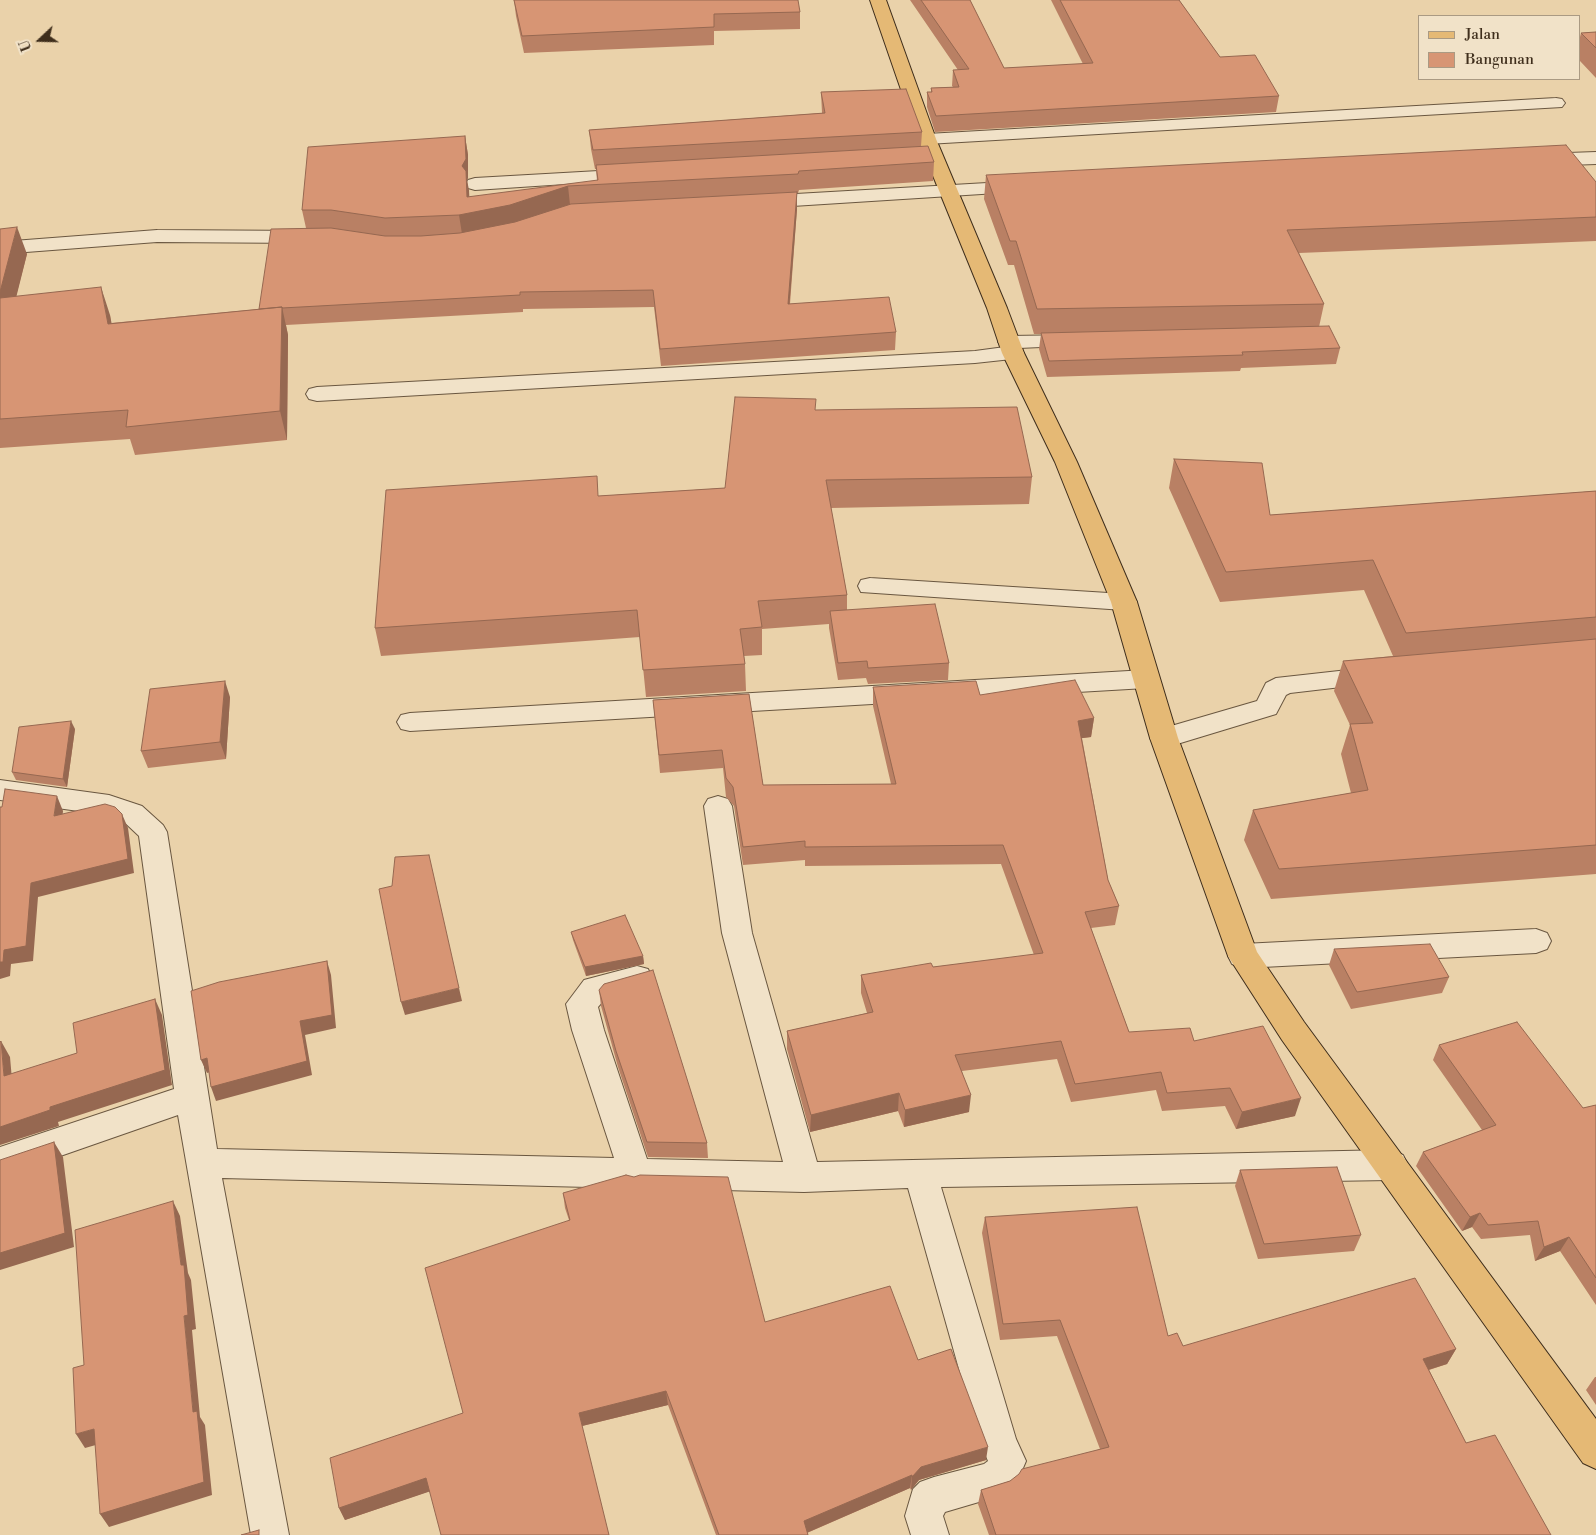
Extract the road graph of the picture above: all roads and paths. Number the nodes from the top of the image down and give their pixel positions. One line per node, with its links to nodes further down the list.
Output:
1 (878, 0): 3 (main road)
2 (1556, 103): 3 (street)
3 (927, 139): 9 (main road)
4 (1596, 158): 5 (street)
5 (1526, 161)
6 (652, 174): 7 (street)
7 (475, 184)
8 (1039, 186): 9 (street)
9 (949, 191): 10 (street); 14 (main road)
10 (740, 203)
11 (325, 237): 12 (street)
12 (5, 248)
13 (1097, 341): 14 (street)
14 (1011, 348): 15 (street); 17 (main road)
15 (317, 394)
16 (870, 586): 17 (street)
17 (1124, 602): 19 (main road)
18 (1402, 674): 21 (street)
19 (1146, 679): 20 (street); 21 (main road)
20 (410, 722)
21 (1164, 738): 25 (main road)
22 (0, 790): 27 (street)
23 (718, 806): 33 (street)
24 (1536, 941): 25 (street)
25 (1243, 956): 30 (main road)
26 (641, 977): 32 (street)
27 (191, 1097): 28 (street); 29 (street)
28 (0, 1162)
29 (204, 1163): 32 (street); 35 (street)
30 (1391, 1165): 31 (street); 34 (main road)
31 (920, 1173): 33 (street); 36 (street)
32 (636, 1175): 33 (street)
33 (804, 1178)
34 (1596, 1450)
35 (270, 1535)
36 (930, 1535)

